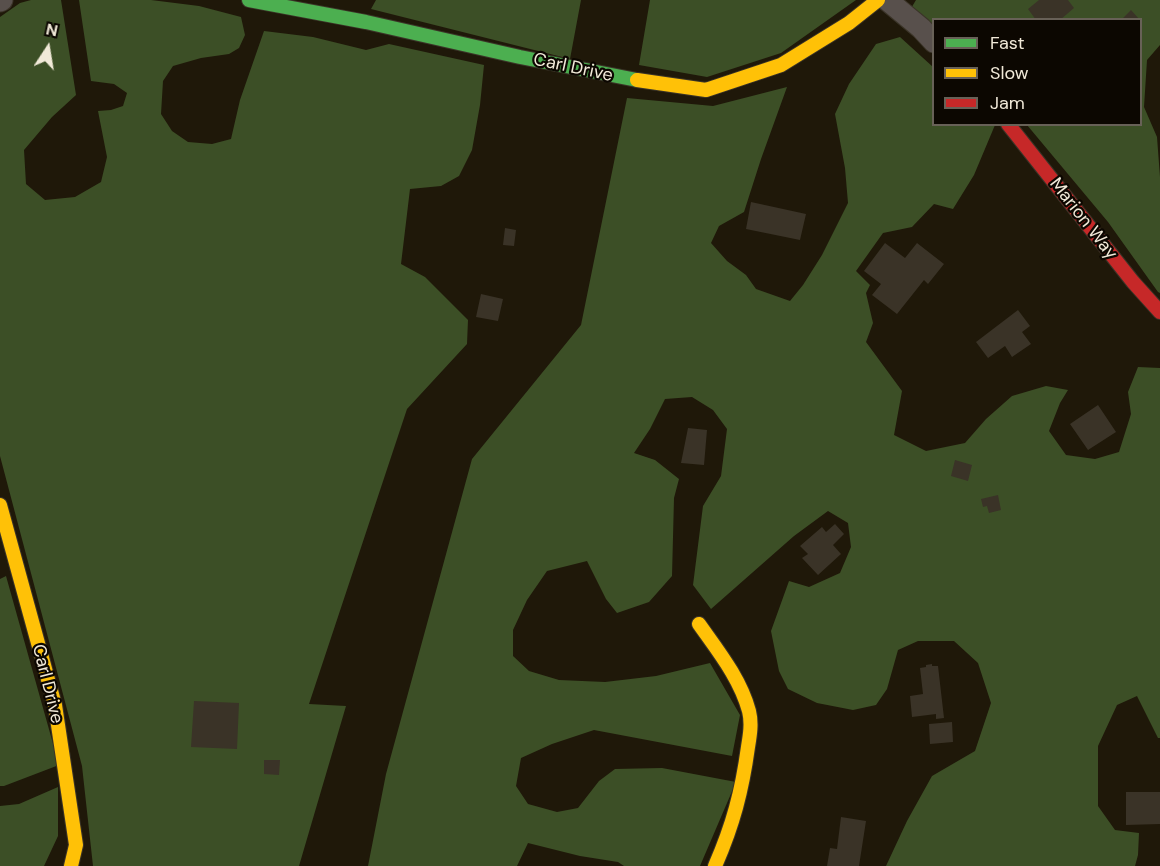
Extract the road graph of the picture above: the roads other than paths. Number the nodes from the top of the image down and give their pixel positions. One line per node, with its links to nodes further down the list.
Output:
1 (249, 0): 2 (street, Carl Drive)
2 (878, 0)
3 (887, 0): 4 (street)
4 (932, 41)
5 (1010, 126): 6 (street, Marion Way)
6 (1160, 312)
7 (0, 505): 9 (street, Carl Drive)
8 (699, 624): 10 (street)
9 (71, 866)
10 (715, 866)

